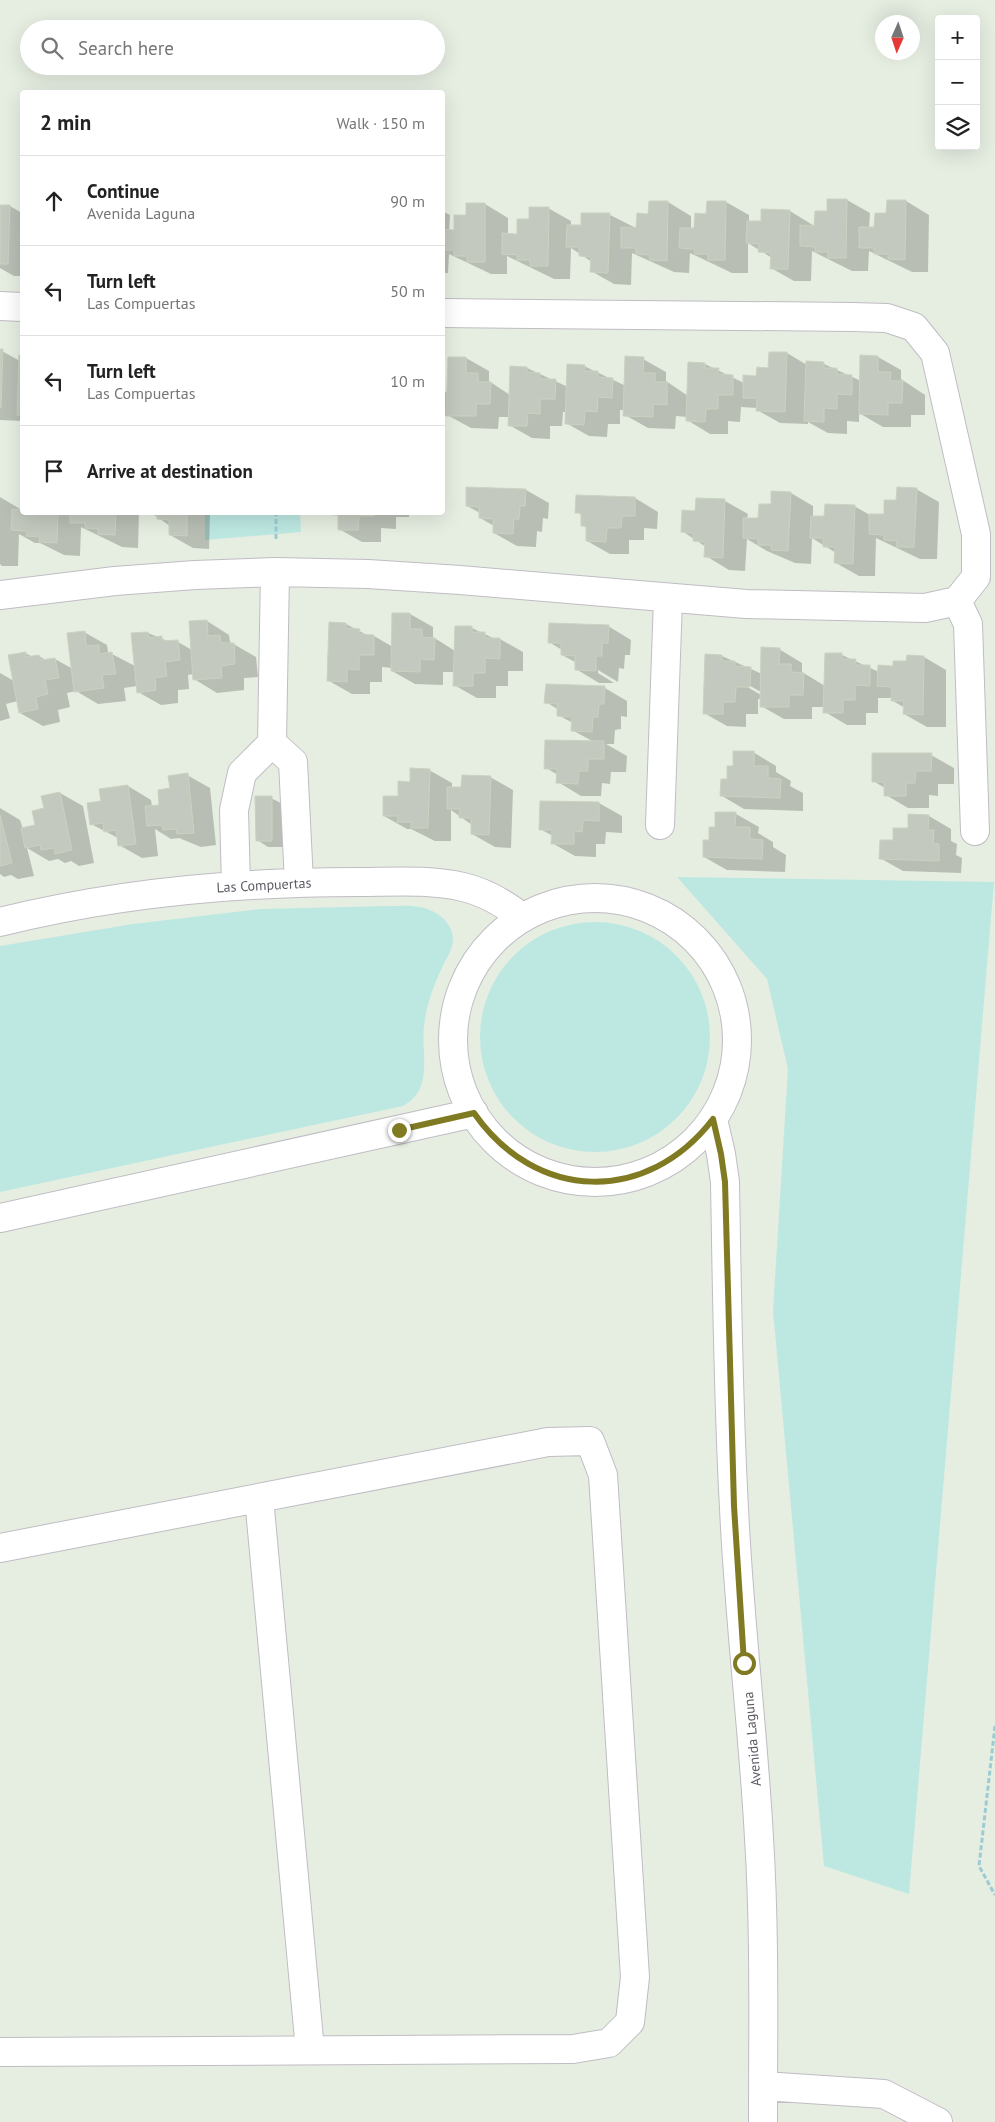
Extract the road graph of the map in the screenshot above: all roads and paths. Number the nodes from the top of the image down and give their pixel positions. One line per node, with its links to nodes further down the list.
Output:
1 (0, 306): 2 (street)
2 (20, 306)
3 (445, 313): 7 (street)
4 (275, 572): 5 (street); 6 (street); 8 (street)
5 (0, 595)
6 (668, 599): 7 (street); 9 (street)
7 (957, 601): 10 (street)
8 (272, 743): 11 (street); 12 (street)
9 (660, 825)
10 (975, 831)
11 (299, 882): 12 (street, Las Compuertas); 13 (street, Las Compuertas)
12 (236, 886): 14 (street, Las Compuertas)
13 (523, 918): 15 (street); 16 (street)
14 (0, 922)
15 (474, 1113): 16 (street); 17 (street)
16 (713, 1119): 24 (street, Avenida Laguna)
17 (0, 1218)
18 (259, 1498): 19 (street); 22 (street); 22 (street)
19 (0, 1548)
20 (995, 1726): 21 (path)
21 (995, 1895)
22 (310, 2050): 23 (street)
23 (0, 2052)
24 (763, 2086): 25 (street, Avenida Laguna); 26 (street)
25 (763, 2122)
26 (938, 2122)

